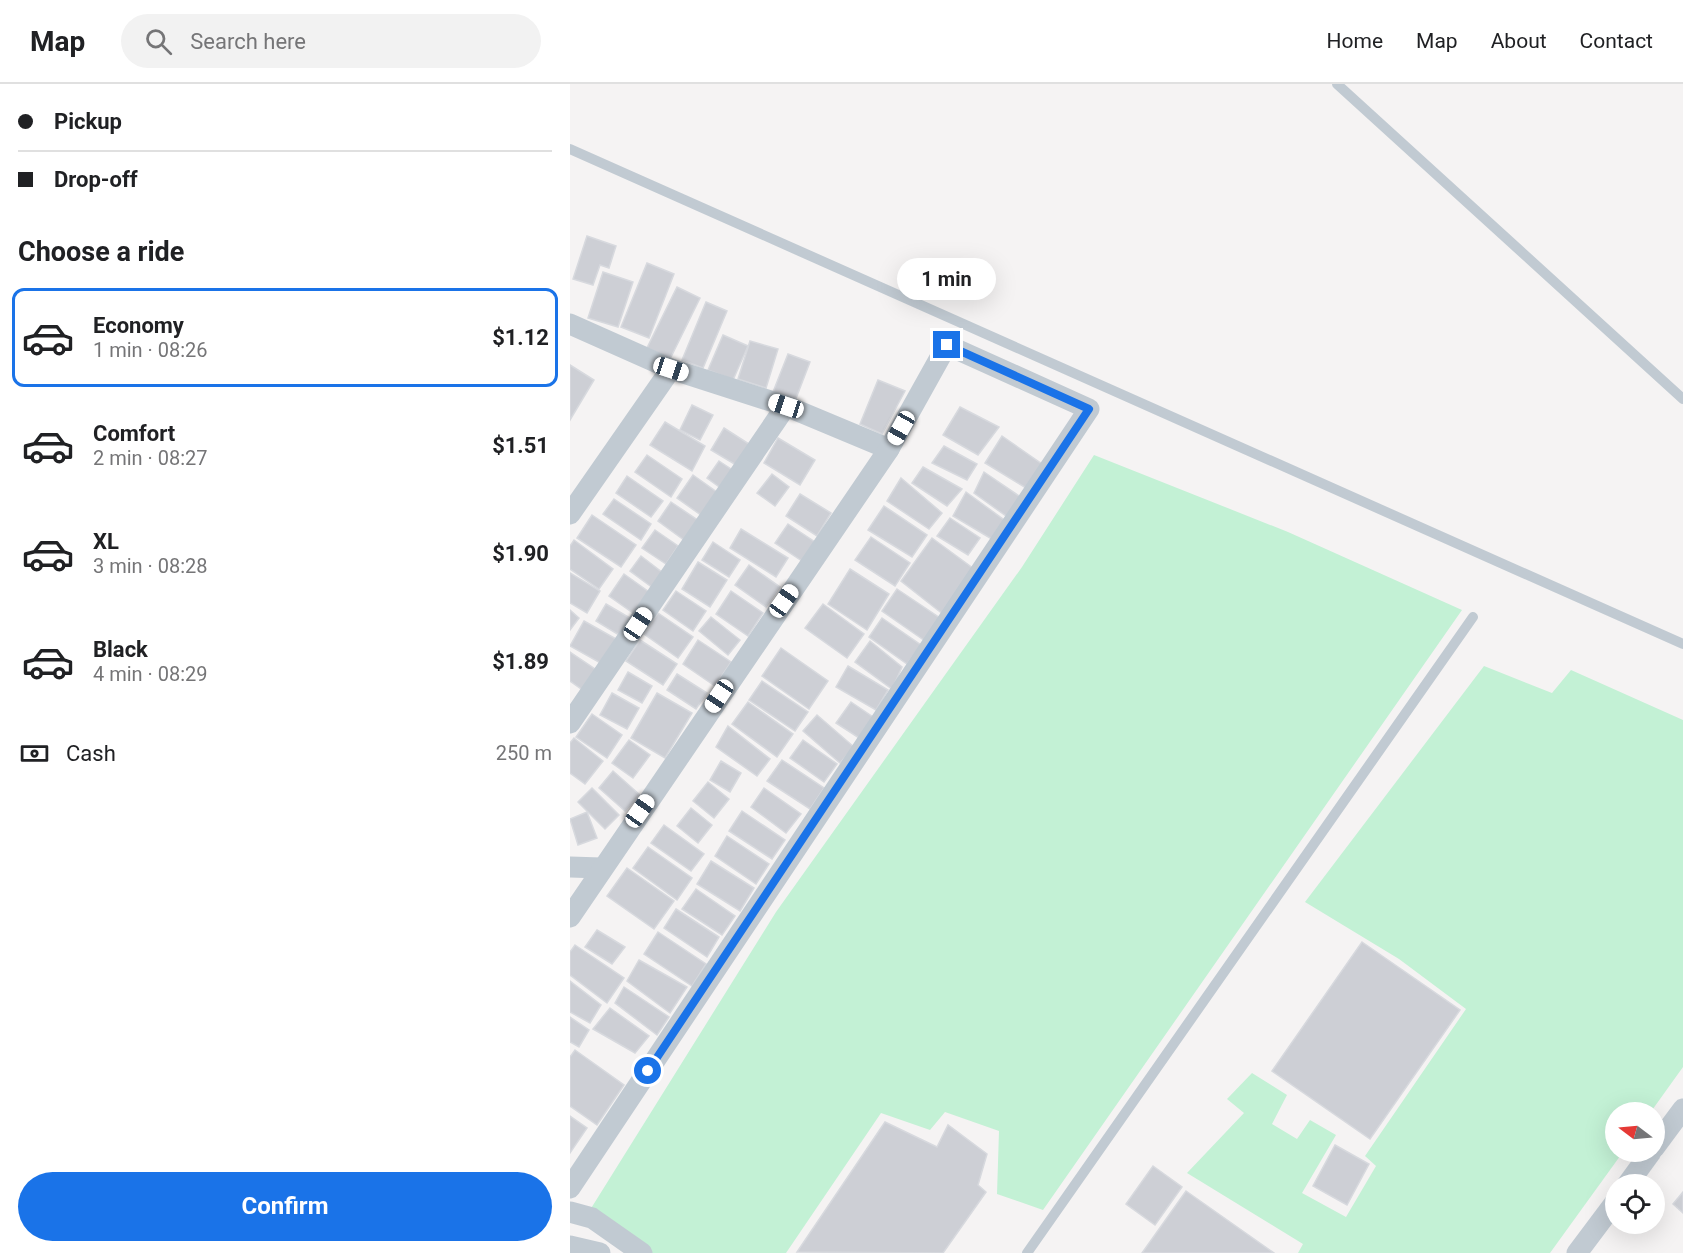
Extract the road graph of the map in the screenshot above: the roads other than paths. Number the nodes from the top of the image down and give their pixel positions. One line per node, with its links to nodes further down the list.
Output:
1 (1337, 84): 5 (lane)
2 (570, 148): 10 (lane)
3 (570, 324): 4 (street)
4 (671, 369): 6 (street); 8 (street)
5 (1683, 399)
6 (786, 406): 7 (street); 11 (street)
7 (889, 449): 13 (street); 17 (street)
8 (570, 514)
9 (1473, 617): 23 (lane)
10 (1683, 644)
11 (570, 723)
12 (570, 867): 13 (street)
13 (601, 868): 14 (street)
14 (570, 917)
15 (1683, 1109): 16 (street)
16 (1665, 1133)
17 (570, 1188)
18 (570, 1212): 22 (street)
19 (1605, 1216): 24 (street)
20 (570, 1246): 21 (street)
21 (600, 1253)
22 (642, 1253)
23 (1027, 1253)
24 (1577, 1253)

